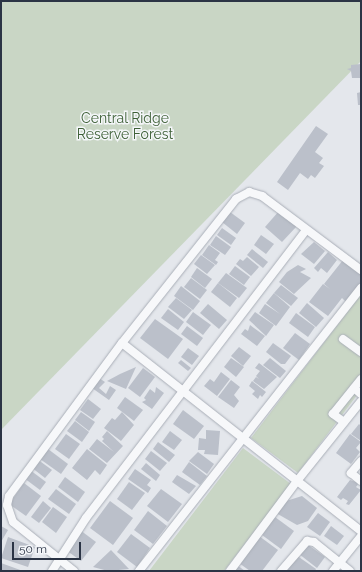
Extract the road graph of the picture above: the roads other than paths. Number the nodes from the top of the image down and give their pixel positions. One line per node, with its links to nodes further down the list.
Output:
1 (306, 230): 2 (street); 5 (street); 9 (street)
2 (361, 270)
3 (361, 288): 13 (street)
4 (343, 339): 6 (street)
5 (122, 343): 9 (street); 17 (street)
6 (361, 352)
7 (361, 379): 8 (street)
8 (354, 388): 10 (street); 12 (street)
9 (184, 391): 13 (street); 20 (street)
10 (361, 394)
11 (361, 401): 12 (street)
12 (344, 422): 15 (street)
13 (243, 438): 15 (street); 24 (street)
14 (361, 461): 16 (street)
15 (297, 481): 18 (street); 25 (street)
16 (361, 481)
17 (4, 507): 20 (street)
18 (361, 531)
19 (361, 536): 21 (street)
20 (58, 558): 22 (street); 23 (street)
21 (339, 562): 26 (street); 27 (street); 28 (street)
22 (52, 571)
23 (74, 571)
24 (139, 571)
25 (230, 571)
26 (281, 571)
27 (333, 571)
28 (350, 571)

